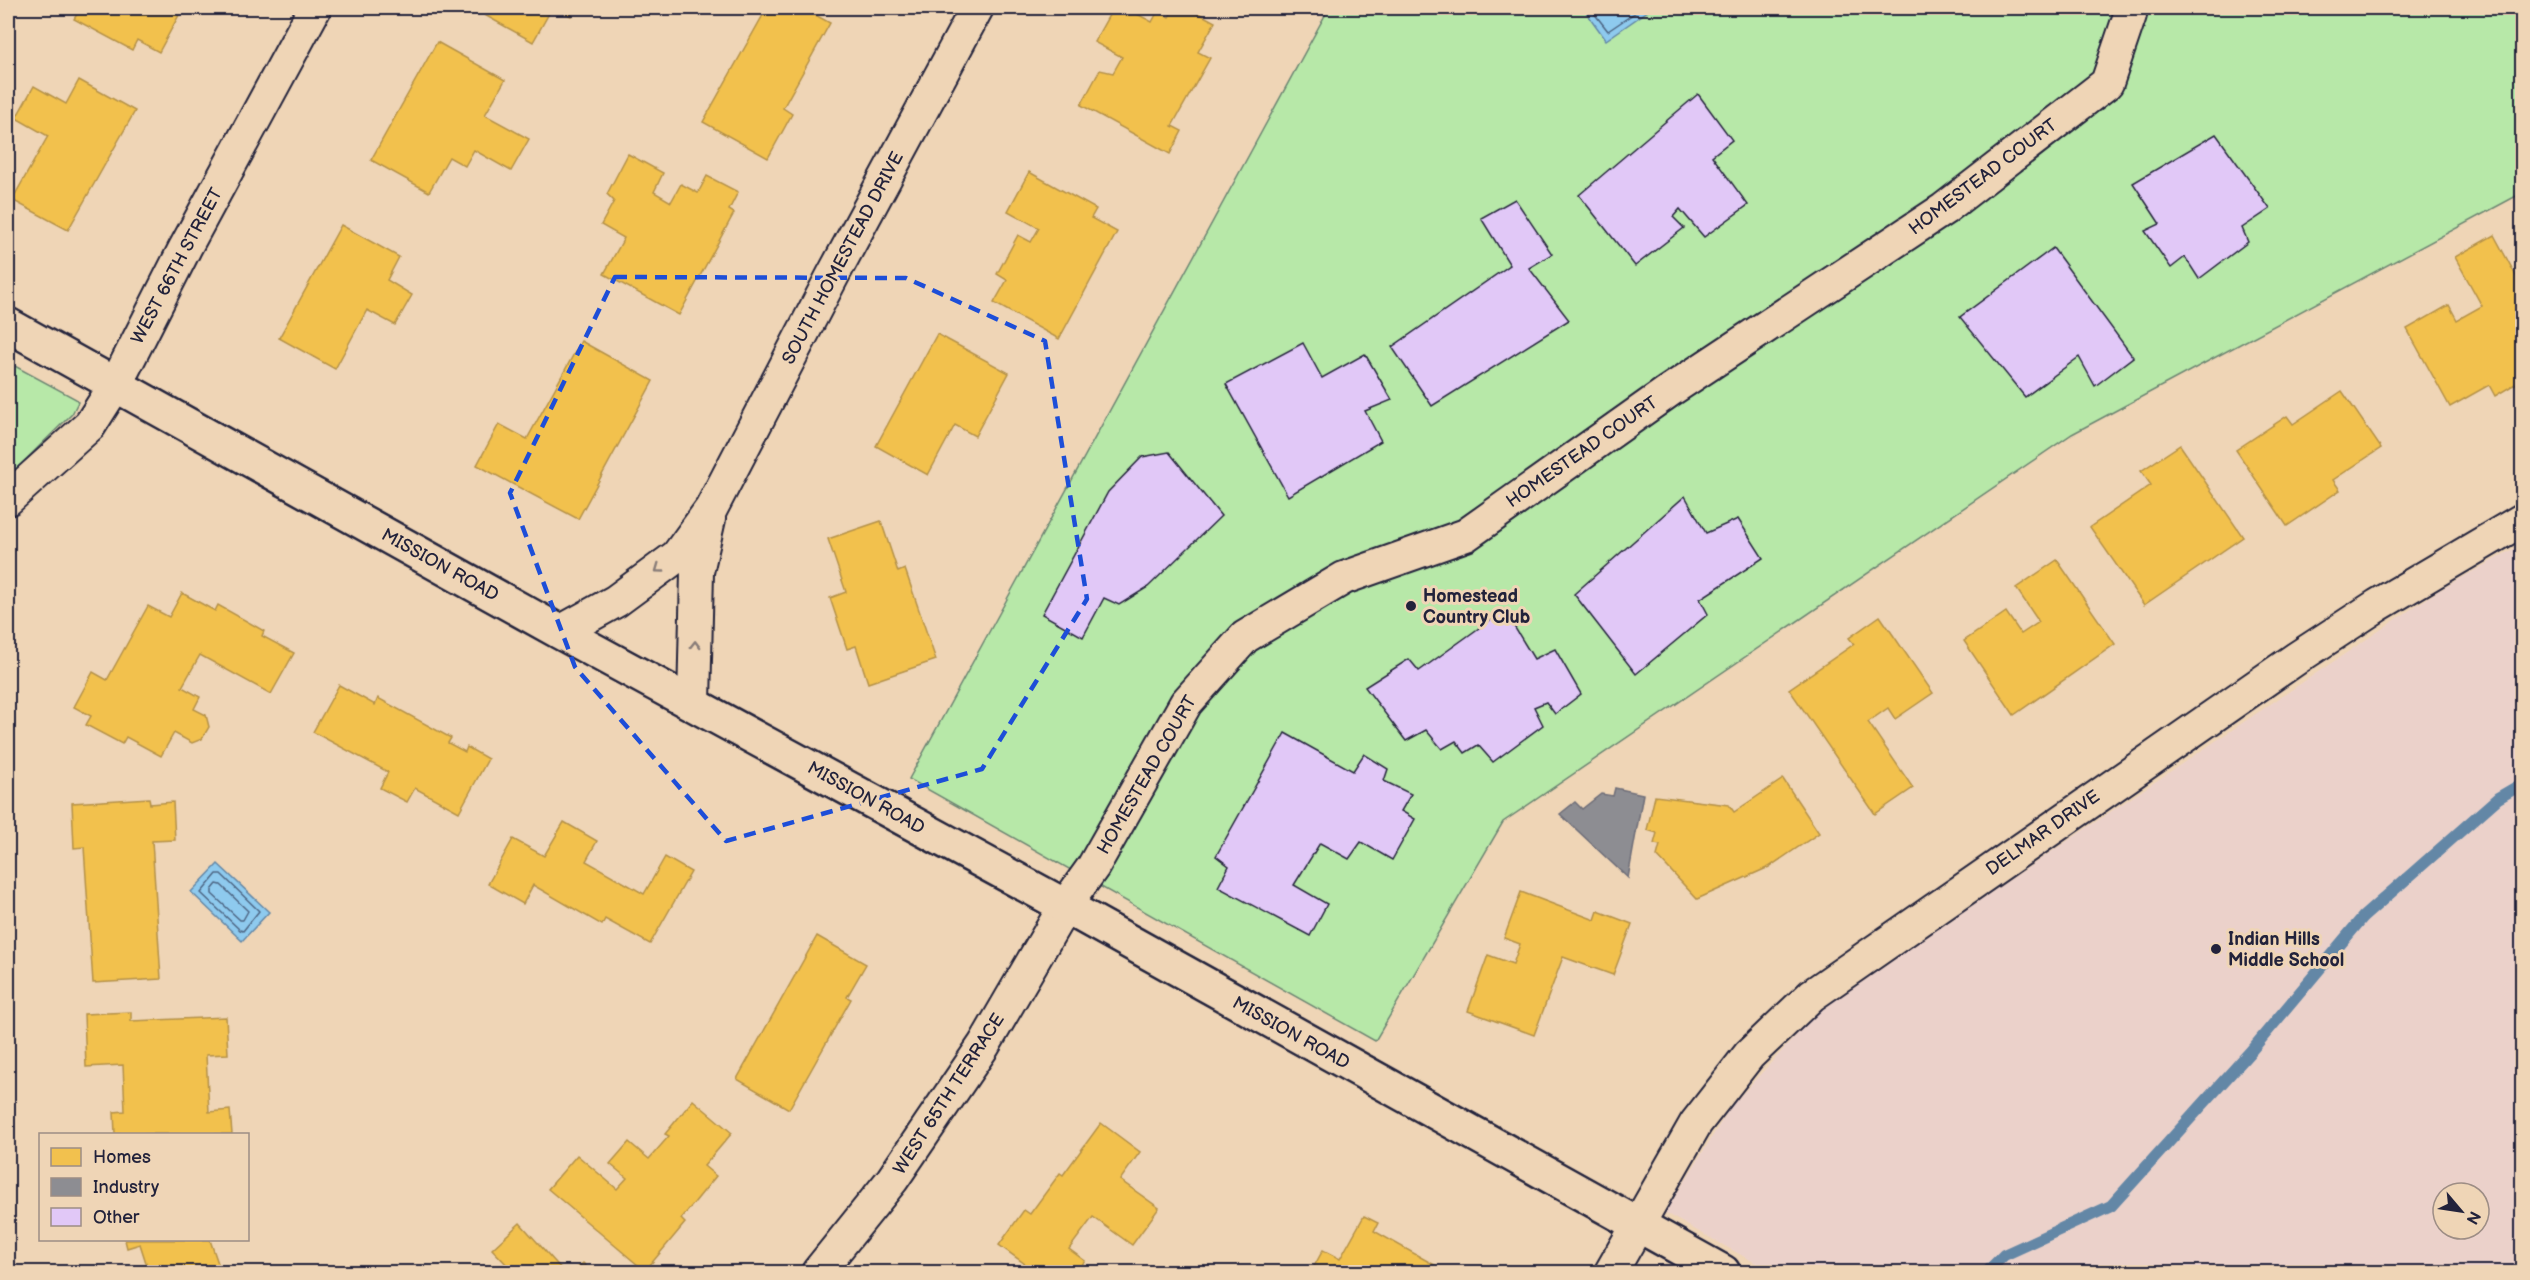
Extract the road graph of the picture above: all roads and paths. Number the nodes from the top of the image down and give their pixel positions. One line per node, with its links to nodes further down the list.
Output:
1 (315, 8): 5 (street, WEST 66TH STREET)
2 (977, 8): 7 (street, SOUTH HOMESTEAD DRIVE)
3 (2130, 15): 11 (street, HOMESTEAD COURT)
4 (8, 325): 5 (main road, MISSION ROAD)
5 (116, 384): 6 (street, WEST 66TH STREET); 9 (main road, MISSION ROAD)
6 (8, 499)
7 (711, 509): 9 (street, SOUTH HOMESTEAD DRIVE, one-way to 9); 10 (street, SOUTH HOMESTEAD DRIVE, one-way to 7)
8 (2523, 520): 12 (street, DELMAR DRIVE)
9 (560, 632): 10 (main road, MISSION ROAD)
10 (694, 704): 11 (main road, MISSION ROAD)
11 (1065, 906): 12 (main road, MISSION ROAD); 13 (street, WEST 65TH TERRACE)
12 (1638, 1225): 14 (street, DELMAR DRIVE); 15 (main road, MISSION ROAD)
13 (818, 1272)
14 (1611, 1272)
15 (1723, 1272)

